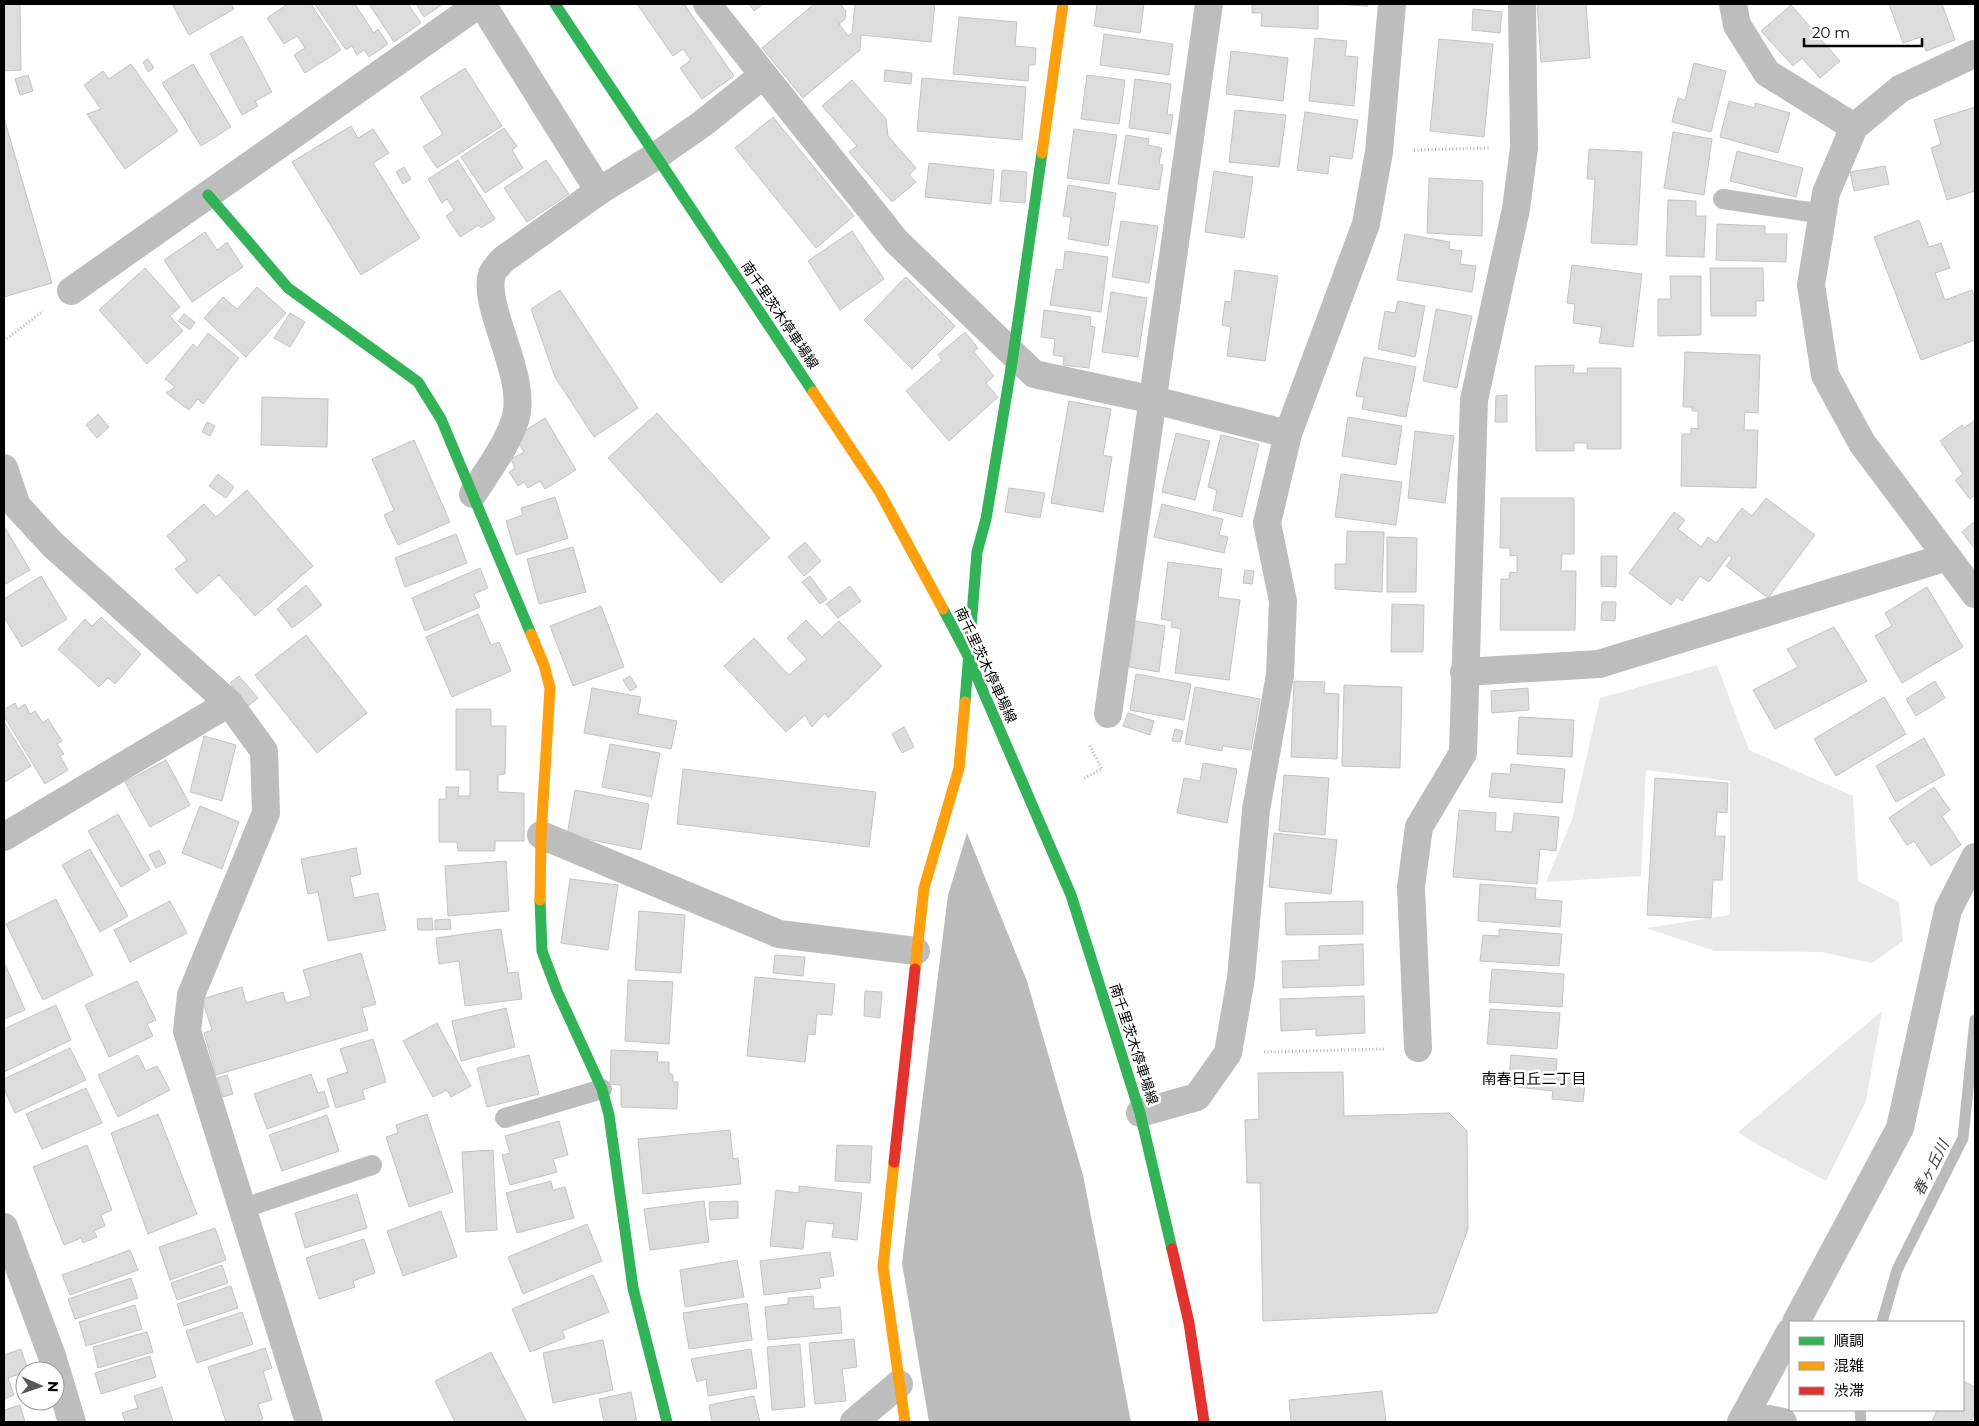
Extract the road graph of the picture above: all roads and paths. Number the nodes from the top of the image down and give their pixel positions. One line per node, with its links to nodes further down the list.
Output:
1 (480, 4): 15 (street); 16 (street)
2 (555, 4): 14 (street, 南千里茨木停車場線)
3 (707, 4): 10 (street)
4 (1063, 4): 21 (street)
5 (1209, 4): 22 (street)
6 (1392, 4): 13 (street)
7 (1522, 4): 29 (street)
8 (1733, 4): 11 (street)
9 (1974, 54): 11 (street)
10 (762, 76): 14 (street); 21 (street)
11 (1854, 127): 18 (street)
12 (1456, 148): 13 (path)
13 (1379, 152): 23 (street)
14 (656, 156): 15 (street); 28 (street, 南千里茨木停車場線)
15 (599, 191): 25 (street)
16 (208, 195): 19 (street); 25 (street)
17 (1723, 199): 18 (lane)
18 (1823, 214): 26 (street)
19 (71, 291): 20 (path)
20 (4, 341)
21 (1013, 356): 22 (street); 28 (street)
22 (1154, 400): 23 (street); 31 (street)
23 (1288, 434): 39 (street)
24 (4, 468): 30 (street)
25 (473, 494): 34 (street)
26 (1947, 557): 27 (street); 29 (street)
27 (1975, 594)
28 (967, 654): 37 (street); 41 (street, 南千里茨木停車場線)
29 (1464, 672): 38 (street)
30 (229, 703): 35 (street); 44 (street)
31 (1108, 714)
32 (1085, 735): 33 (path)
33 (1084, 778)
34 (540, 835): 37 (street); 40 (street)
35 (4, 837)
36 (1975, 857): 46 (street)
37 (916, 951): 48 (street)
38 (1418, 1048): 39 (path)
39 (1228, 1053): 41 (street)
40 (602, 1089): 42 (lane); 52 (street)
41 (1140, 1114): 55 (street, 南千里茨木停車場線)
42 (505, 1118)
43 (372, 1165): 44 (lane)
44 (241, 1209): 51 (street)
45 (4, 1227): 50 (street)
46 (1797, 1321)
47 (1789, 1334): 49 (street)
48 (899, 1384): 53 (street); 54 (street)
49 (1744, 1418): 56 (street)
50 (72, 1422)
51 (309, 1422)
52 (668, 1422)
53 (854, 1422)
54 (905, 1422)
55 (1204, 1422)
56 (1783, 1422)

